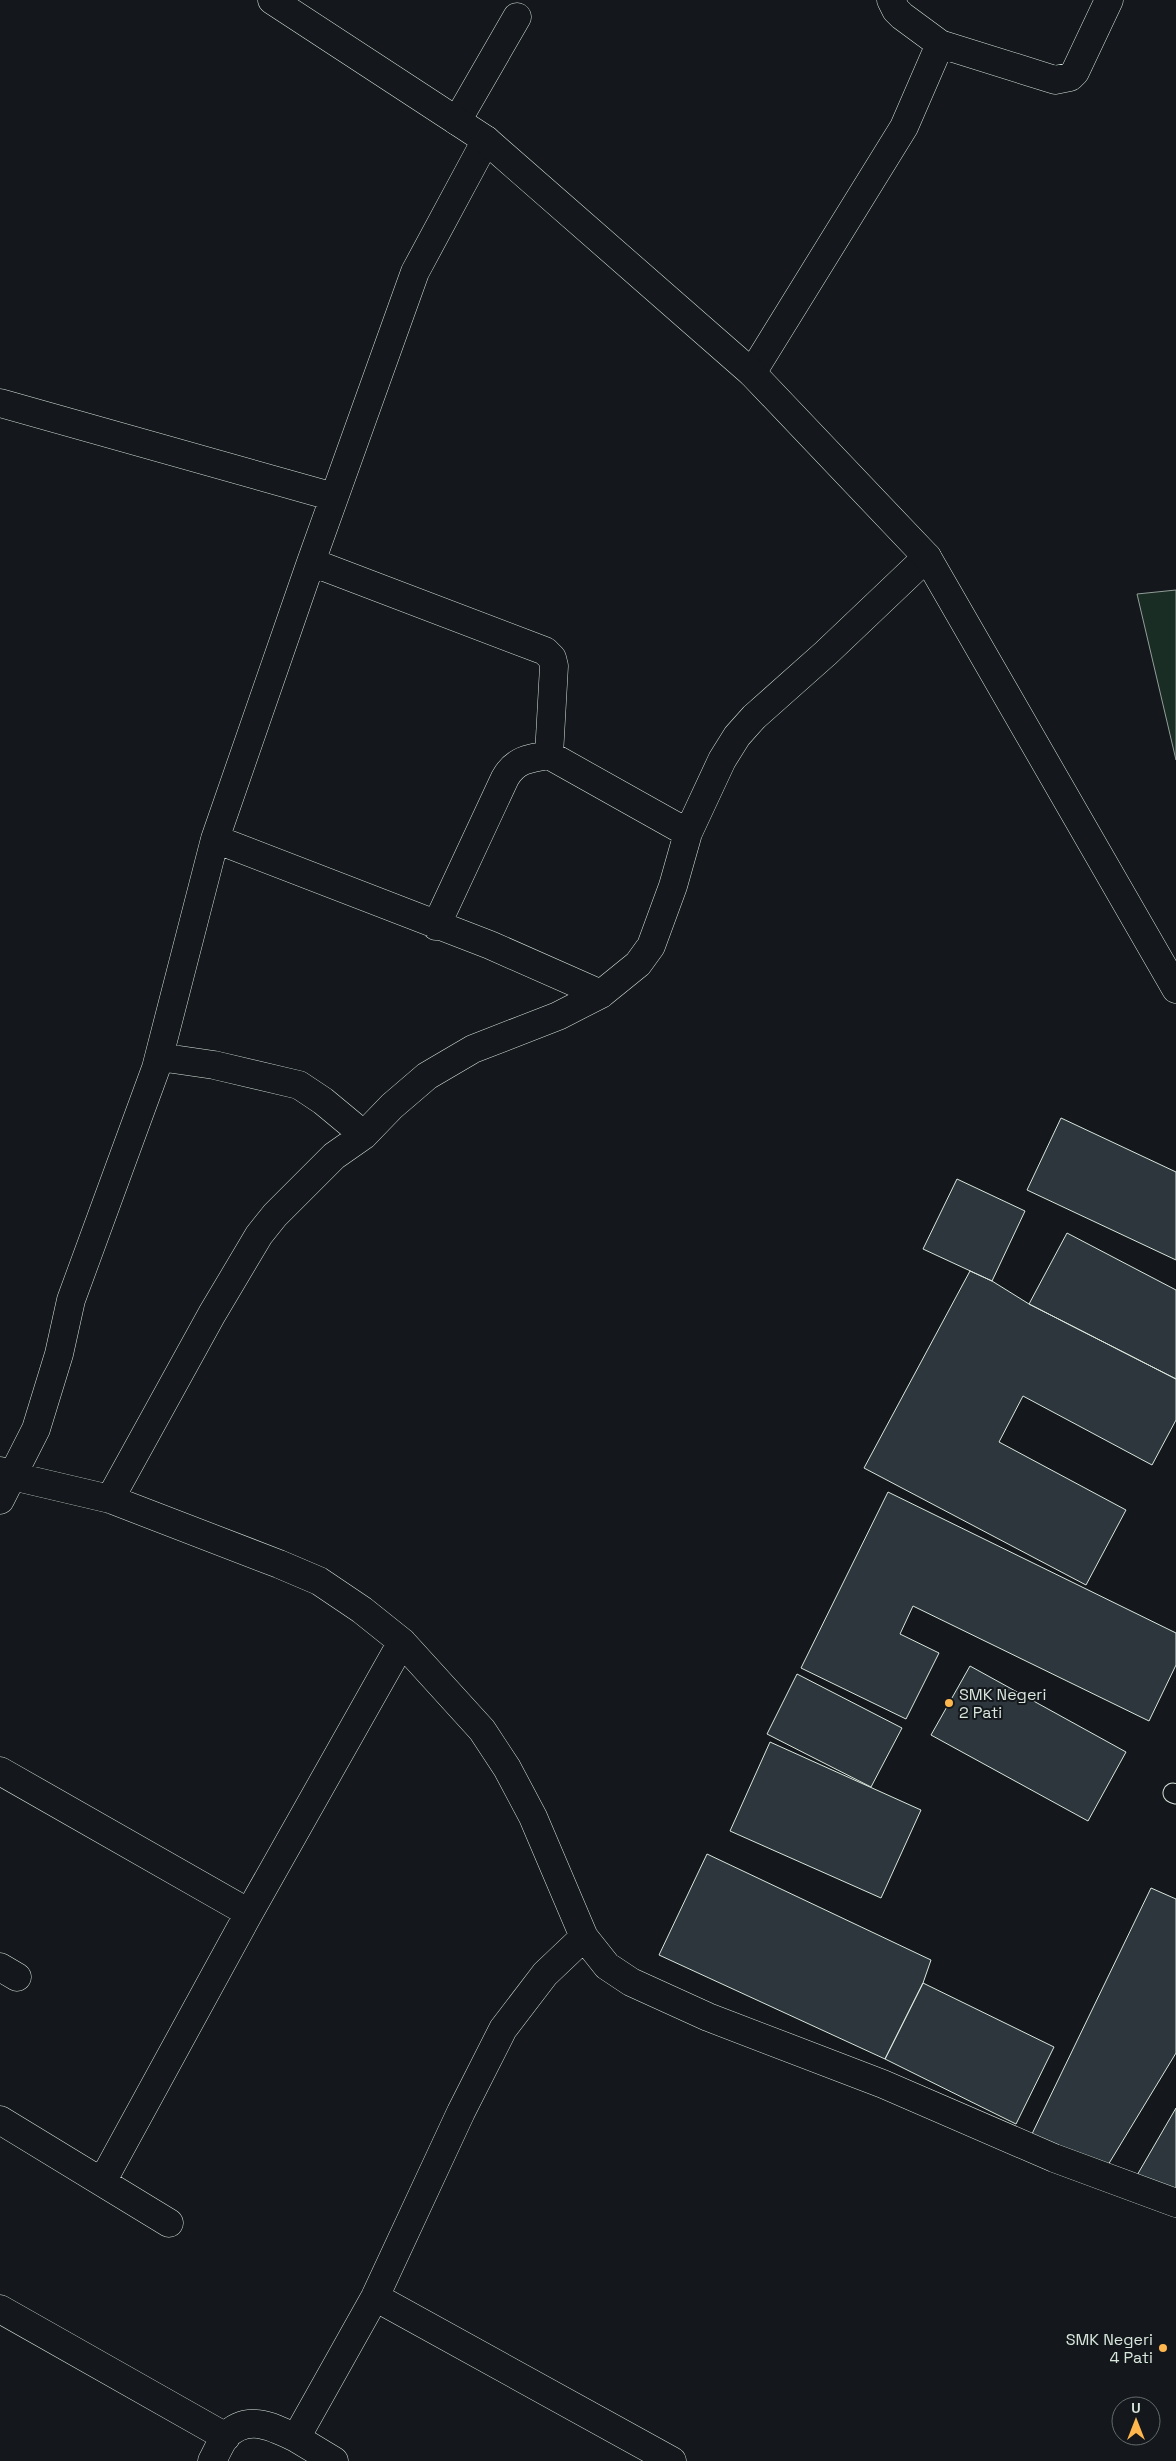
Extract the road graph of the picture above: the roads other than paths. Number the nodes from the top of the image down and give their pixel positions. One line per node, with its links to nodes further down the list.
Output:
1 (272, 0): 6 (street)
2 (891, 0): 5 (street)
3 (1109, 0): 5 (street)
4 (517, 17): 6 (street)
5 (940, 44): 8 (street)
6 (457, 121): 7 (street)
7 (486, 140): 8 (street); 10 (street)
8 (752, 373): 11 (street)
9 (0, 403): 10 (street)
10 (334, 497): 12 (street)
11 (927, 557): 14 (street); 17 (street)
12 (311, 562): 13 (street); 15 (street)
13 (549, 754): 14 (street); 16 (street)
14 (688, 833): 18 (street)
15 (215, 839): 16 (street); 19 (street)
16 (436, 926): 18 (street)
17 (1176, 989)
18 (601, 994): 20 (street)
19 (159, 1057): 20 (street); 21 (street)
20 (364, 1135): 22 (street)
21 (6, 1474): 22 (street); 23 (street)
22 (110, 1499): 24 (street)
23 (0, 1500)
24 (402, 1642): 26 (street); 27 (street)
25 (0, 1771): 26 (street)
26 (249, 1913): 29 (street)
27 (584, 1937): 30 (street); 32 (street)
28 (0, 2120): 29 (street)
29 (102, 2182): 31 (street)
30 (1176, 2203)
31 (169, 2223)
32 (375, 2297): 35 (street); 38 (street)
33 (0, 2309): 34 (street)
34 (226, 2437): 35 (street); 36 (street)
35 (296, 2438): 37 (street)
36 (212, 2461)
37 (334, 2461)
38 (672, 2461)

